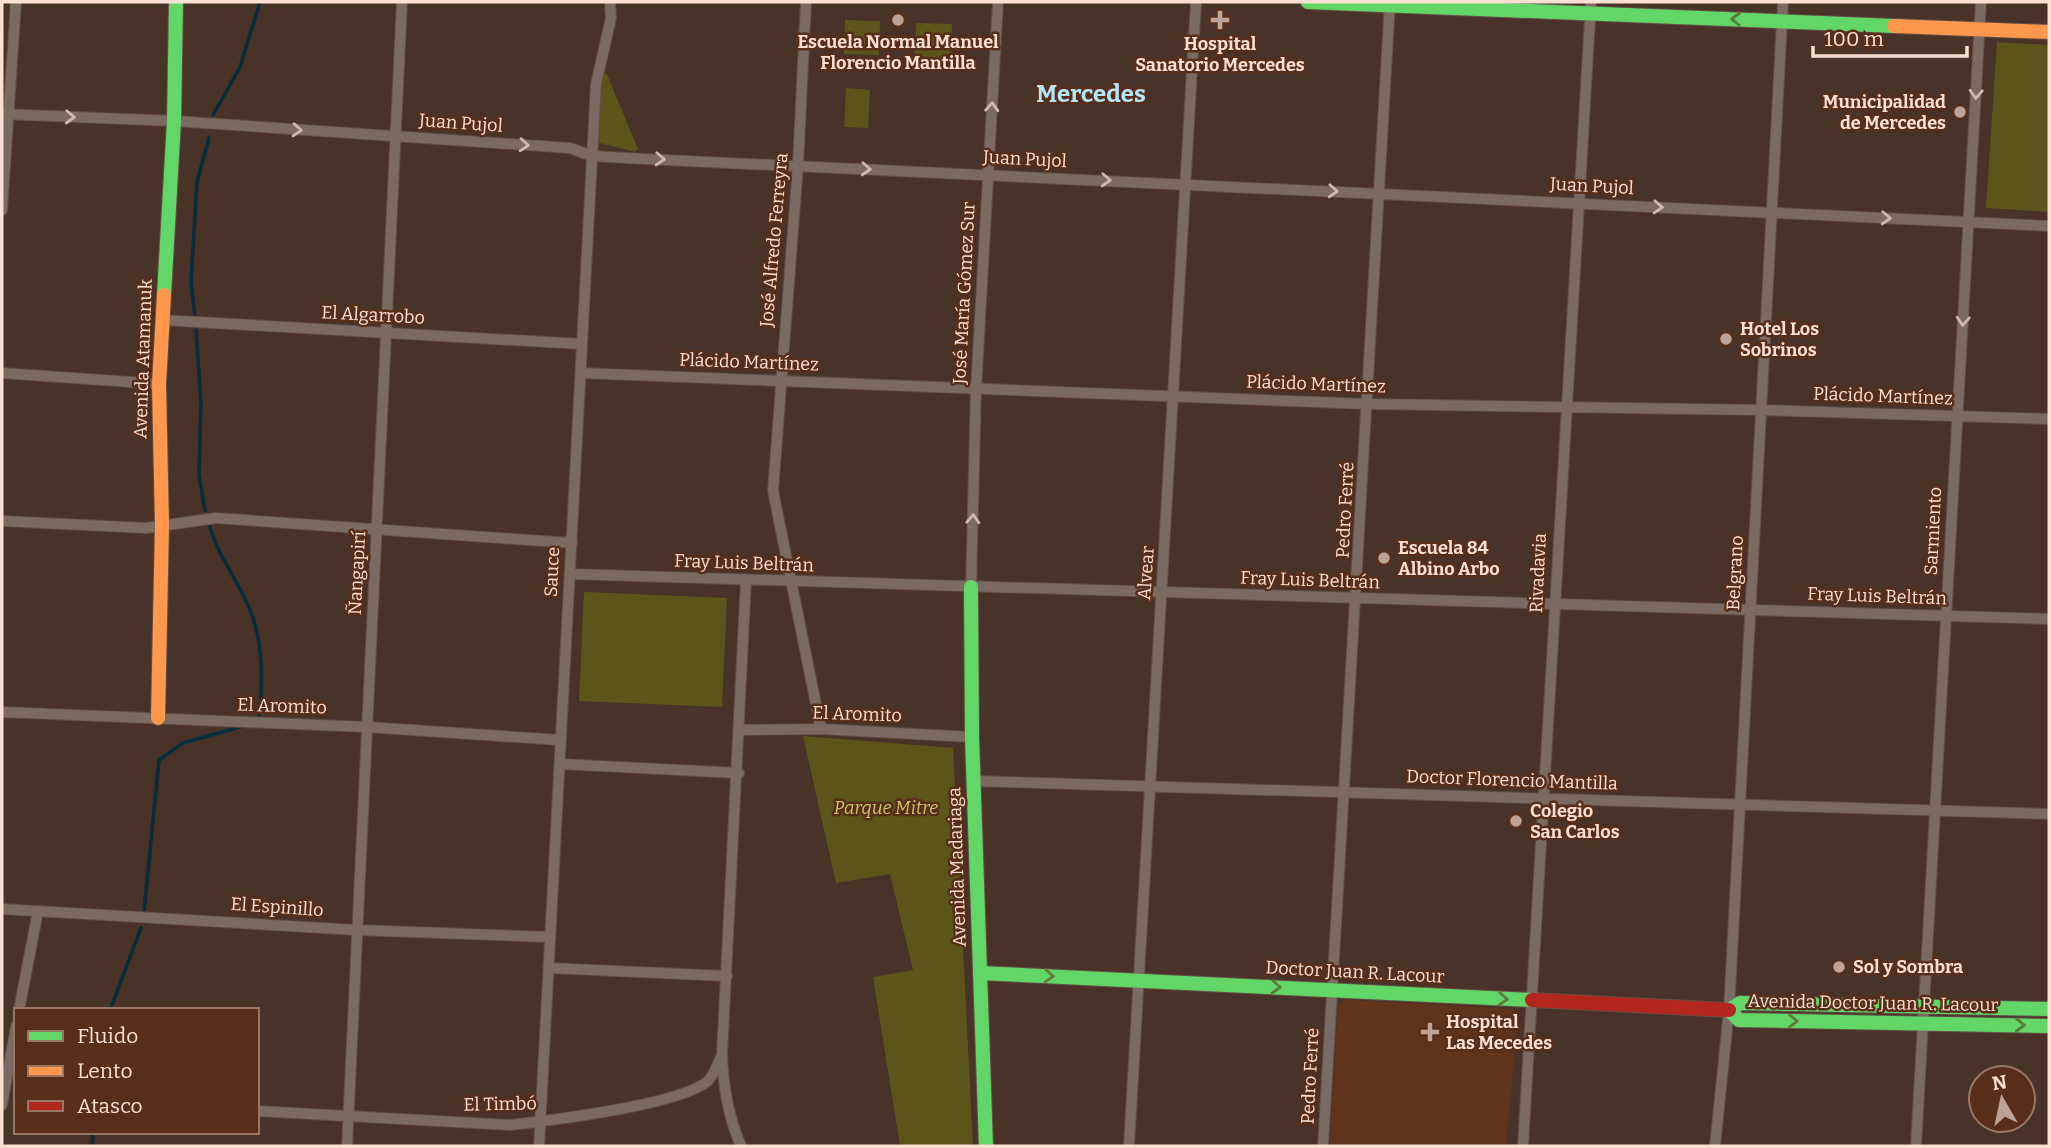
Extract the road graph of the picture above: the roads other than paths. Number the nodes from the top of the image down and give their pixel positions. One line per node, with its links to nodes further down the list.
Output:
1 (16, 2): 16 (street)
2 (176, 2): 17 (street, Avenida Atamanuk)
3 (402, 2): 18 (street, Ñangapirí)
4 (610, 2): 19 (street, Sauce)
5 (806, 2): 20 (street, José Alfredo Ferreyra)
6 (998, 2): 21 (street, José María Gómez Sur, one-way to 6)
7 (1196, 2): 22 (street, Alvear)
8 (1308, 2): 11 (street)
9 (1783, 2): 13 (street, Belgrano)
10 (1981, 2): 14 (street, Sarmiento)
11 (1390, 3): 12 (street); 23 (street, Pedro Ferré)
12 (1591, 8): 13 (street, one-way to 12); 24 (street, Rivadavia)
13 (1782, 21): 14 (street); 26 (street, Belgrano)
14 (1980, 30): 15 (street); 27 (street, Sarmiento, one-way to 27)
15 (2049, 32)
16 (5, 114): 17 (street, Juan Pujol, one-way to 17); 25 (street)
17 (174, 121): 18 (street, Juan Pujol, one-way to 18); 29 (street, Avenida Atamanuk)
18 (394, 136): 19 (street, Juan Pujol, one-way to 19); 30 (street, Ñangapirí)
19 (592, 156): 20 (street, Juan Pujol, one-way to 20); 31 (street, Sauce)
20 (798, 165): 21 (street, Juan Pujol, one-way to 21); 34 (street, José Alfredo Ferreyra)
21 (989, 175): 22 (street, Juan Pujol, one-way to 22); 36 (street, José María Gómez Sur)
22 (1186, 184): 23 (street, Juan Pujol, one-way to 23); 37 (street, Alvear)
23 (1379, 194): 24 (street, Juan Pujol); 38 (street, Pedro Ferré)
24 (1578, 203): 26 (street, Juan Pujol, one-way to 26); 39 (street, Rivadavia)
25 (2, 210)
26 (1772, 212): 27 (street, Juan Pujol, one-way to 27); 40 (street, Belgrano)
27 (1969, 222): 28 (street, Juan Pujol); 41 (street, Sarmiento, one-way to 41)
28 (2049, 226)
29 (162, 320): 30 (street, El Algarrobo); 35 (street, Avenida Atamanuk)
30 (386, 333): 31 (street, El Algarrobo); 45 (street, Ñangapirí)
31 (582, 344): 33 (street, Sauce)
32 (2, 373): 35 (street)
33 (582, 373): 34 (street, Plácido Martínez); 46 (street, Sauce)
34 (780, 380): 36 (street, Plácido Martínez); 49 (street, José Alfredo Ferreyra)
35 (159, 384): 44 (street, Avenida Atamanuk)
36 (976, 389): 37 (street, Plácido Martínez); 50 (street, José María Gómez Sur, one-way to 36)
37 (1174, 396): 38 (street, Plácido Martínez); 51 (street, Alvear)
38 (1368, 404): 39 (street, Plácido Martínez); 52 (street, Pedro Ferré)
39 (1566, 407): 40 (street, Plácido Martínez); 53 (street, Rivadavia)
40 (1761, 410): 41 (street, Plácido Martínez); 54 (street, Belgrano)
41 (1957, 416): 42 (street, Plácido Martínez); 55 (street, Sarmiento)
42 (2049, 419)
43 (2, 521): 44 (street)
44 (162, 525): 45 (street); 58 (street, Avenida Atamanuk)
45 (376, 531): 46 (street); 59 (street, Ñangapirí)
46 (572, 543): 47 (street, Sauce)
47 (570, 574): 48 (street, Fray Luis Beltrán); 63 (street, Sauce)
48 (746, 580): 49 (street, Fray Luis Beltrán); 61 (street)
49 (792, 582): 50 (street, Fray Luis Beltrán); 60 (street, José Alfredo Ferreyra)
50 (971, 587): 51 (street, Fray Luis Beltrán); 62 (street, Avenida Madariaga)
51 (1162, 593): 52 (street, Fray Luis Beltrán); 67 (street, Alvear)
52 (1357, 598): 53 (street, Fray Luis Beltrán); 68 (street, Pedro Ferré)
53 (1554, 604): 54 (street, Fray Luis Beltrán); 69 (street, Rivadavia)
54 (1750, 610): 55 (street, Fray Luis Beltrán); 70 (street, Belgrano)
55 (1946, 616): 56 (street, Fray Luis Beltrán); 71 (street, Sarmiento)
56 (2049, 619)
57 (2, 712): 58 (street, El Aromito)
58 (158, 718): 59 (street, El Aromito)
59 (367, 727): 63 (street, El Aromito); 75 (street, Ñangapirí)
60 (821, 729): 61 (street, El Aromito); 62 (street, El Aromito)
61 (741, 730): 65 (street)
62 (972, 737): 66 (street, Avenida Madariaga)
63 (560, 740): 64 (street, Sauce)
64 (559, 764): 65 (street); 76 (street, Sauce)
65 (739, 772): 79 (street)
66 (974, 781): 67 (street, Doctor Florencio Mantilla); 78 (street, Avenida Madariaga)
67 (1150, 788): 68 (street, Doctor Florencio Mantilla); 80 (street, Alvear)
68 (1346, 793): 69 (street, Doctor Florencio Mantilla); 81 (street, Pedro Ferré)
69 (1543, 799): 70 (street, Doctor Florencio Mantilla); 82 (street, Rivadavia)
70 (1740, 804): 71 (street, Doctor Florencio Mantilla); 86 (street, Belgrano)
71 (1935, 810): 72 (street, Doctor Florencio Mantilla); 83 (street, Sarmiento)
72 (2049, 814)
73 (2, 909): 74 (street, El Espinillo)
74 (38, 911): 75 (street, El Espinillo); 84 (street)
75 (357, 930): 76 (street, El Espinillo); 96 (street, Ñangapirí)
76 (550, 937): 77 (street, Sauce)
77 (549, 968): 79 (street); 97 (street, Sauce)
78 (980, 973): 80 (street, Doctor Juan R. Lacour, one-way to 80); 101 (street, Avenida Madariaga)
79 (727, 976): 90 (street)
80 (1139, 981): 81 (street, Doctor Juan R. Lacour, one-way to 81); 102 (street, Alvear)
81 (1332, 990): 82 (street, Doctor Juan R. Lacour, one-way to 82); 103 (street, Pedro Ferré)
82 (1531, 1000): 86 (street, Doctor Juan R. Lacour); 104 (street, Rivadavia)
83 (1924, 1007): 85 (street, Avenida Doctor Juan R. Lacour); 86 (street, Avenida Doctor Juan R. Lacour); 87 (street, Sarmiento)
84 (19, 1008)
85 (2049, 1009)
86 (1728, 1010): 87 (street, Avenida Doctor Juan R. Lacour, one-way to 87); 105 (street, Belgrano)
87 (1923, 1024): 88 (street, Avenida Doctor Juan R. Lacour, one-way to 88); 106 (street, Sarmiento)
88 (2049, 1026)
89 (14, 1036): 92 (street)
90 (722, 1054): 91 (street, El Timbó); 94 (street)
91 (699, 1086): 94 (street); 97 (street, El Timbó)
92 (3, 1090): 93 (street)
93 (2, 1105)
94 (728, 1107): 100 (street)
95 (259, 1111): 96 (street, El Timbó)
96 (348, 1118): 97 (street, El Timbó); 98 (street, Ñangapirí)
97 (541, 1121): 99 (street, Sauce)
98 (347, 1146)
99 (539, 1146)
100 (741, 1146)
101 (986, 1146)
102 (1129, 1146)
103 (1323, 1146)
104 (1523, 1146)
105 (1715, 1146)
106 (1916, 1146)

